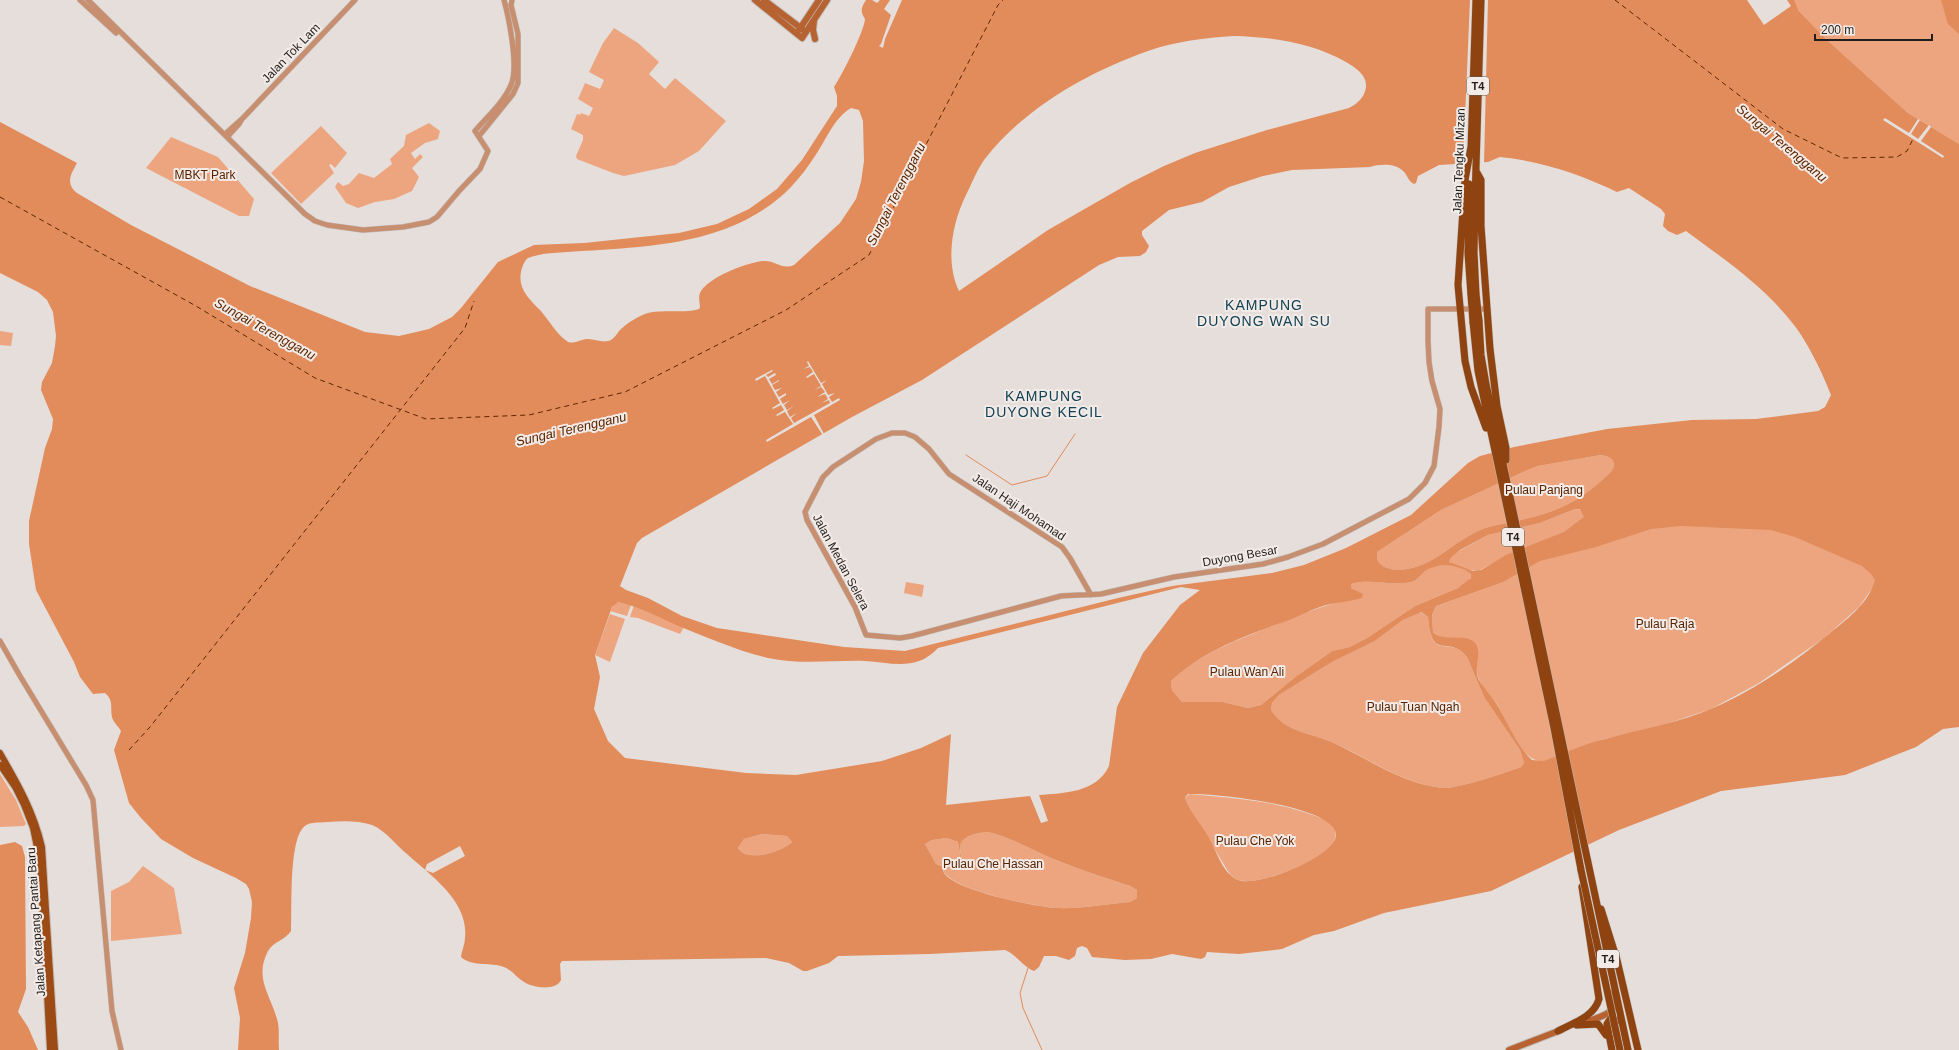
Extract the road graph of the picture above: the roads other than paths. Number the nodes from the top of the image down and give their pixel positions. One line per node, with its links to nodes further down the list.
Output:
1 (80, 0): 18 (street)
2 (88, 0): 18 (street)
3 (355, 0): 19 (street, Jalan Tok Lam)
4 (500, 0): 12 (street)
5 (504, 0): 12 (street)
6 (755, 0): 16 (main road)
7 (764, 0): 14 (main road)
8 (820, 0): 13 (main road)
9 (827, 0): 13 (main road)
10 (1476, 0): 21 (highway, Jalan Tengku Mizan / T4)
11 (1481, 0): 21 (highway, Jalan Tengku Mizan / T4)
12 (509, 4): 20 (street); 20 (street)
13 (811, 18): 14 (main road); 15 (main road); 17 (main road)
14 (790, 20): 15 (main road)
15 (803, 30): 16 (main road); 16 (main road)
16 (796, 34)
17 (815, 39)
18 (144, 57): 19 (street)
19 (226, 135): 20 (street)
20 (479, 136)
21 (1472, 201): 22 (highway); 23 (highway); 24 (highway, Jalan Tengku Mizan / T4, bridge)
22 (1459, 309): 23 (street); 24 (highway); 27 (street, Duyong Besar)
23 (1487, 309): 24 (highway)
24 (1491, 417): 26 (highway, T4); 26 (highway, T4)
25 (941, 463): 27 (street, Jalan Haji Mohamad); 28 (street, Jalan Medan Selera)
26 (1526, 584): 30 (highway, T4)
27 (1091, 595): 28 (street, Duyong Besar)
28 (866, 635)
29 (0, 641): 44 (street)
30 (1556, 727): 33 (highway, T4); 34 (highway, T4)
31 (0, 753): 43 (main road, Jalan Ketapang Pantai Baru)
32 (0, 765): 42 (main road, Jalan Ketapang Pantai Baru)
33 (1581, 870): 36 (highway); 45 (highway, T4, bridge)
34 (1591, 878): 35 (highway, T4); 48 (highway)
35 (1609, 961): 37 (highway); 47 (highway, T4)
36 (1598, 991): 37 (highway); 39 (highway)
37 (1612, 993): 38 (main road)
38 (1577, 1025): 39 (main road); 40 (highway)
39 (1558, 1031): 41 (main road)
40 (1611, 1046): 46 (highway)
41 (1511, 1049)
42 (50, 1050)
43 (55, 1050)
44 (121, 1050)
45 (1620, 1050)
46 (1624, 1050)
47 (1628, 1050)
48 (1638, 1050)

